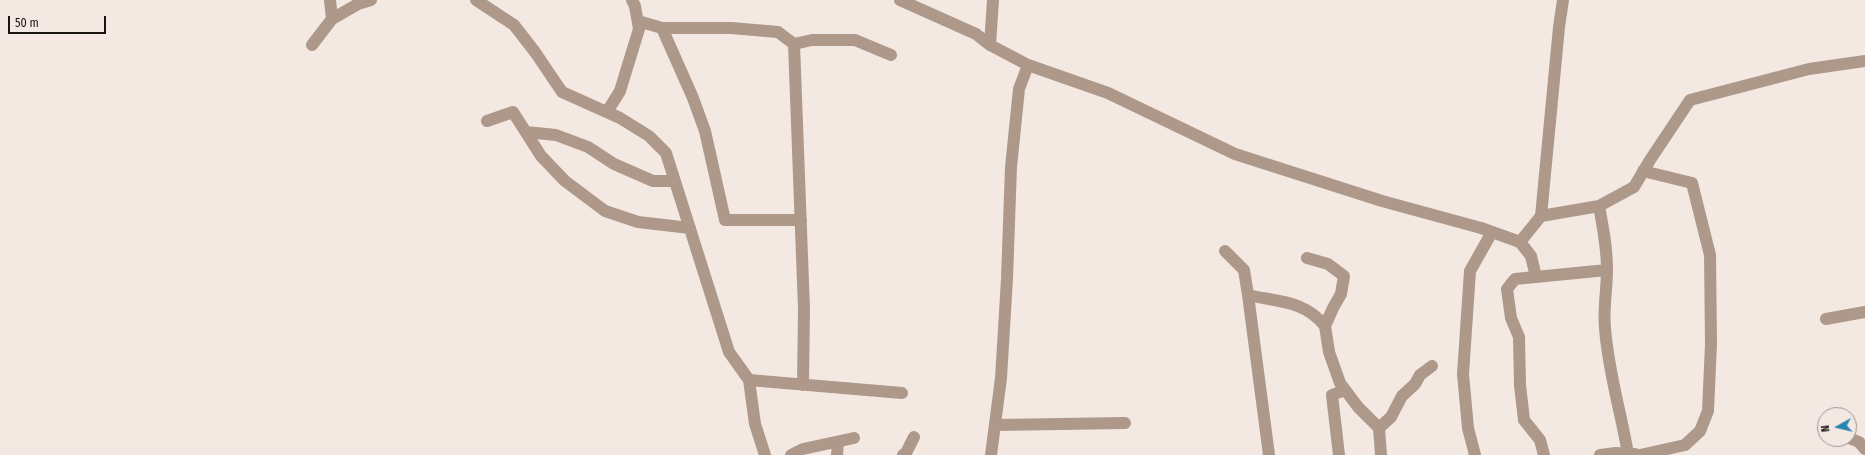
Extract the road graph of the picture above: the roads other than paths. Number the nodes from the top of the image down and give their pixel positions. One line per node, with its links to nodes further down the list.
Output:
1 (330, 0): 8 (street)
2 (370, 0): 8 (street)
3 (476, 0): 17 (street)
4 (632, 0): 9 (street)
5 (900, 0): 13 (street)
6 (993, 0): 13 (street)
7 (1563, 0): 23 (street)
8 (332, 19): 12 (street)
9 (638, 21): 10 (street); 17 (street)
10 (662, 28): 11 (street); 24 (street)
11 (794, 44): 14 (street); 24 (street)
12 (312, 45)
13 (990, 46): 16 (street)
14 (891, 55)
15 (1865, 61): 20 (street)
16 (1028, 65): 26 (street); 42 (street)
17 (607, 112): 21 (street)
18 (487, 121): 19 (street)
19 (526, 132): 21 (street); 25 (street)
20 (1644, 171): 22 (street); 60 (street)
21 (675, 181): 25 (street)
22 (1598, 206): 23 (street); 30 (street)
23 (1541, 216): 27 (street)
24 (801, 220): 38 (street)
25 (690, 228): 37 (street)
26 (1492, 232): 27 (street); 57 (street)
27 (1520, 242): 31 (street)
28 (1224, 251): 32 (street)
29 (1307, 258): 35 (street)
30 (1607, 270): 31 (street); 60 (street)
31 (1536, 277): 58 (street)
32 (1248, 295): 35 (street); 54 (street)
33 (1865, 312): 34 (street)
34 (1826, 319)
35 (1326, 326): 39 (street)
36 (1432, 366): 43 (street)
37 (749, 380): 38 (street); 49 (street)
38 (803, 385): 40 (street)
39 (1344, 390): 43 (street); 55 (street)
40 (902, 393)
41 (1125, 423): 42 (street)
42 (996, 425): 53 (street)
43 (1379, 428): 56 (street)
44 (914, 437): 52 (street)
45 (854, 438): 47 (street)
46 (1857, 441): 48 (street)
47 (838, 442): 50 (street); 51 (street)
48 (1865, 449)
49 (765, 455)
50 (792, 455)
51 (837, 455)
52 (903, 455)
53 (991, 455)
54 (1269, 455)
55 (1339, 455)
56 (1381, 455)
57 (1475, 455)
58 (1544, 455)
59 (1600, 455): 60 (street)
60 (1636, 455)

